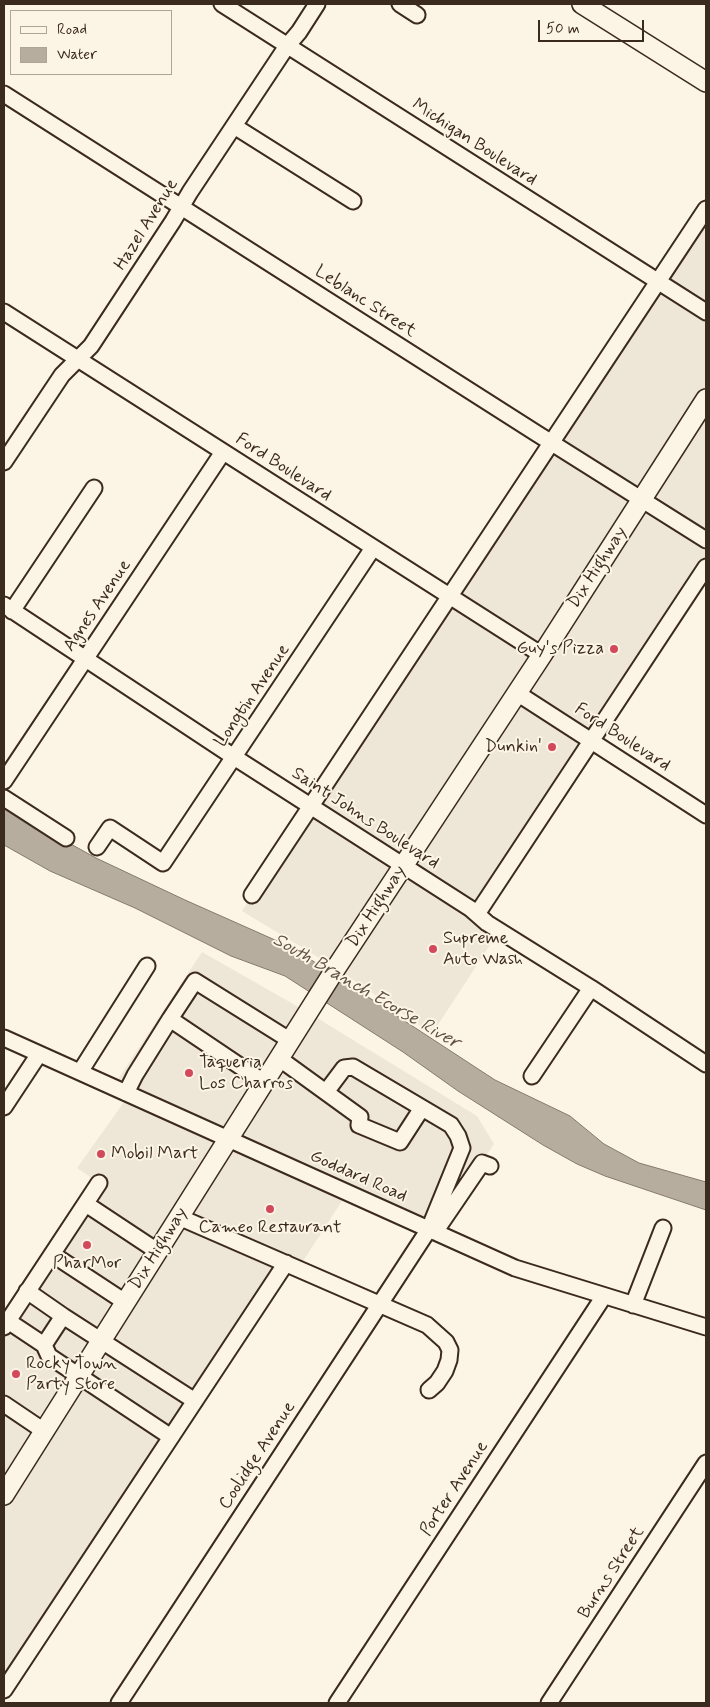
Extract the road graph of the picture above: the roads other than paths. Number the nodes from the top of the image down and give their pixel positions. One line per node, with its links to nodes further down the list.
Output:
1 (222, 4): 6 (street, Michigan Boulevard)
2 (317, 4): 6 (street, Hazel Avenue)
3 (400, 4): 5 (street)
4 (582, 4): 7 (main road)
5 (417, 15)
6 (287, 46): 9 (street, Hazel Avenue); 13 (street, Michigan Boulevard)
7 (706, 82)
8 (4, 94): 11 (street, Leblanc Street)
9 (234, 126): 10 (street); 11 (street, Hazel Avenue)
10 (353, 201)
11 (180, 207): 16 (street, Hazel Avenue); 18 (street, Leblanc Street)
12 (706, 209): 13 (street)
13 (658, 282): 15 (street, Michigan Boulevard); 18 (street)
14 (4, 312): 16 (street, Ford Boulevard)
15 (706, 312)
16 (78, 358): 19 (street, Ford Boulevard); 20 (street, Hazel Avenue)
17 (706, 398): 22 (main road, Dix Highway)
18 (551, 443): 22 (street, Leblanc Street); 26 (street)
19 (223, 452): 24 (street, Ford Boulevard); 29 (street, Agnes Avenue)
20 (4, 462)
21 (94, 488): 27 (street)
22 (642, 500): 23 (street, Leblanc Street); 28 (main road, Dix Highway)
23 (706, 540)
24 (374, 548): 26 (street, Ford Boulevard); 32 (street, Longtin Avenue)
25 (706, 567): 31 (street)
26 (449, 596): 28 (street, Ford Boulevard); 35 (street)
27 (8, 608): 29 (street, Saint Johns Boulevard)
28 (542, 655): 30 (main road, Dix Highway)
29 (85, 659): 32 (street, Saint Johns Boulevard); 33 (street, Agnes Avenue)
30 (517, 693): 31 (street, Ford Boulevard); 39 (main road, Dix Highway)
31 (592, 740): 36 (street, Ford Boulevard); 41 (street)
32 (234, 757): 35 (street, Saint Johns Boulevard); 38 (street, Longtin Avenue)
33 (4, 781)
34 (4, 798): 37 (street)
35 (310, 806): 39 (street, Saint Johns Boulevard); 40 (street)
36 (706, 815)
37 (66, 838)
38 (97, 847)
39 (403, 867): 41 (street, Saint Johns Boulevard); 46 (main road, Dix Highway)
40 (252, 895)
41 (477, 914): 43 (street, Saint Johns Boulevard)
42 (147, 966): 50 (street)
43 (591, 988): 49 (street, Saint Johns Boulevard); 51 (street)
44 (170, 1019): 46 (street); 52 (street); 54 (street)
45 (4, 1038): 47 (street, Goddard Road)
46 (291, 1041): 48 (main road, Dix Highway)
47 (39, 1054): 50 (street, Goddard Road); 55 (street)
48 (280, 1059): 52 (main road, Dix Highway); 53 (street)
49 (706, 1064)
50 (80, 1072): 54 (street, Goddard Road)
51 (532, 1076)
52 (265, 1083): 57 (main road, Dix Highway)
53 (326, 1092): 56 (street); 56 (street)
54 (126, 1093): 57 (street, Goddard Road)
55 (4, 1107)
56 (422, 1108): 63 (street)
57 (229, 1139): 61 (main road, Dix Highway); 63 (street, Goddard Road)
58 (490, 1166): 63 (street)
59 (99, 1183): 60 (street)
60 (86, 1204): 64 (street); 65 (street)
61 (179, 1216): 64 (main road, Dix Highway); 66 (street)
62 (663, 1228): 71 (street)
63 (432, 1231): 68 (street, Goddard Road); 70 (street, Coolidge Avenue)
64 (157, 1251): 69 (main road, Dix Highway)
65 (52, 1254): 67 (street); 69 (street)
66 (286, 1263): 70 (street); 79 (street)
67 (27, 1292): 72 (street); 73 (street)
68 (604, 1296): 71 (street, Goddard Road); 87 (street, Porter Avenue)
69 (125, 1302): 75 (main road, Dix Highway)
70 (380, 1304): 78 (street); 86 (street, Coolidge Avenue)
71 (633, 1305): 74 (street, Goddard Road)
72 (63, 1316): 75 (street); 76 (street)
73 (6, 1324): 76 (street)
74 (706, 1327)
75 (101, 1340): 77 (main road, Dix Highway); 79 (street)
76 (44, 1345): 77 (street)
77 (79, 1376): 81 (main road, Dix Highway); 82 (street)
78 (429, 1390)
79 (195, 1401): 82 (street)
80 (4, 1404): 81 (street)
81 (44, 1431): 84 (main road, Dix Highway)
82 (171, 1437): 85 (street)
83 (706, 1463): 88 (street, Burns Street)
84 (4, 1496)
85 (4, 1690)
86 (119, 1703)
87 (337, 1703)
88 (549, 1703)

